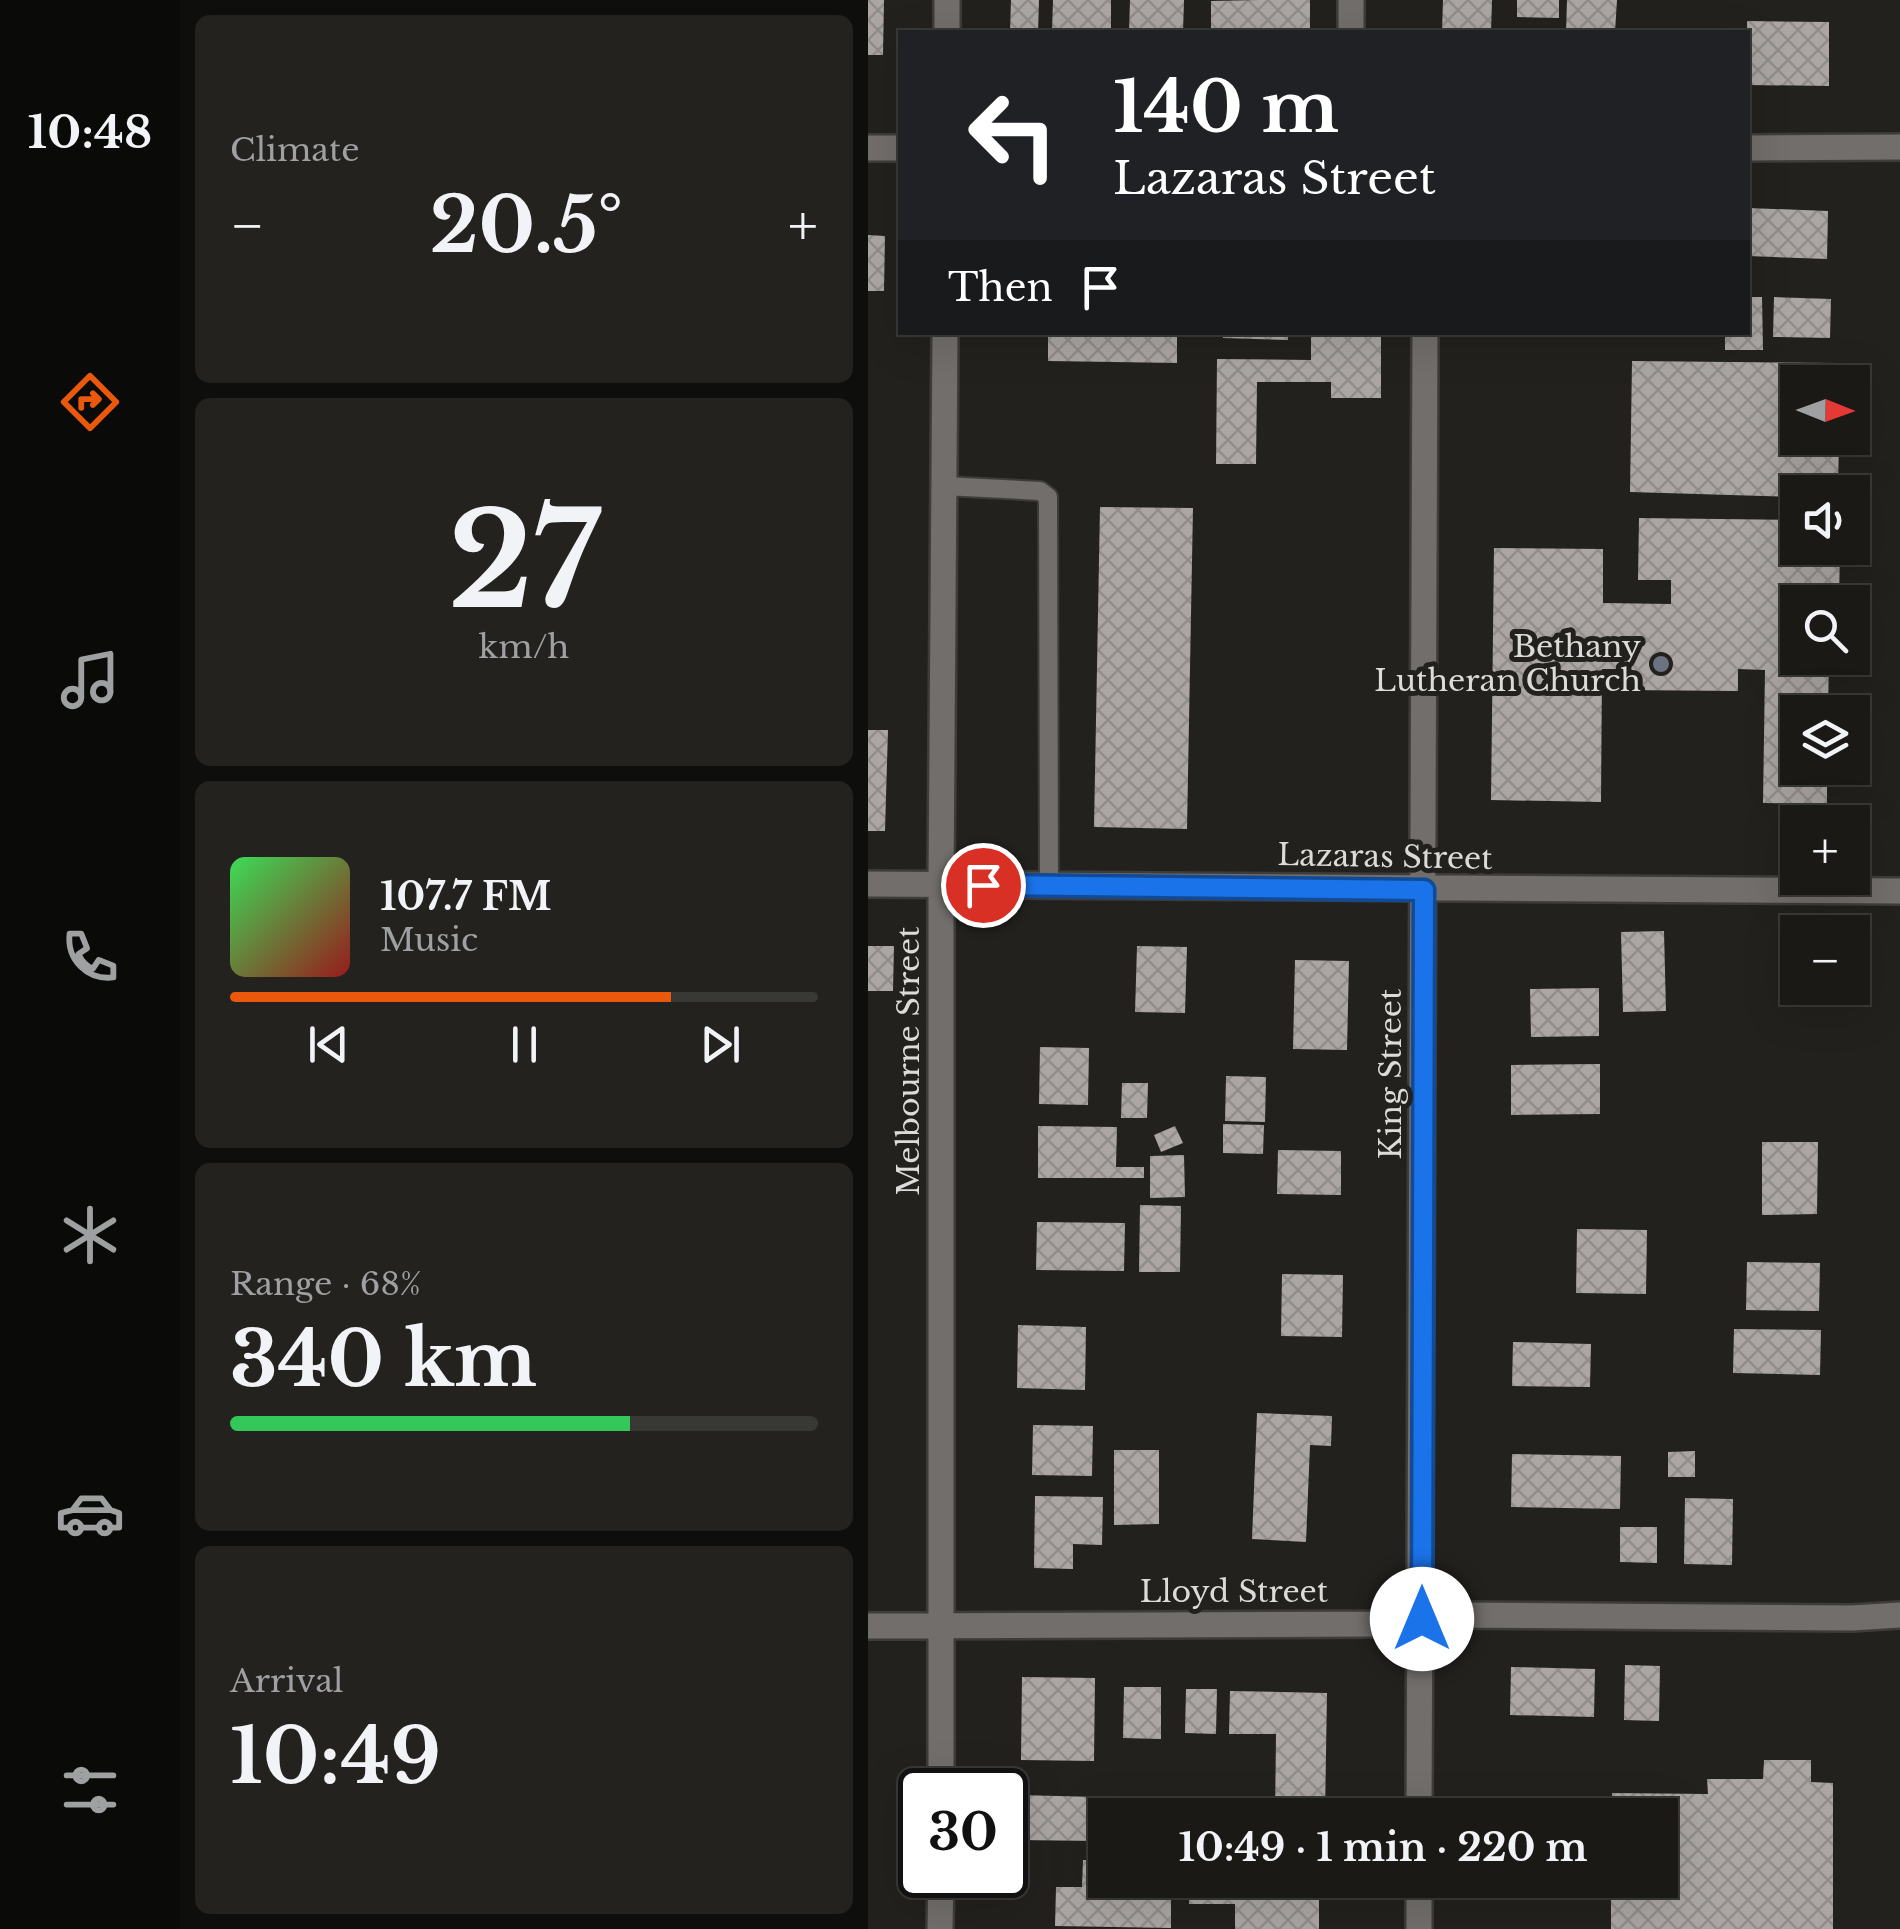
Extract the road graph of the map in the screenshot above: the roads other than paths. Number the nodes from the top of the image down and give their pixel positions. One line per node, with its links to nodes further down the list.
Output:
1 (946, 0): 3 (street)
2 (1351, 0): 4 (street)
3 (946, 30)
4 (1351, 30)
5 (1900, 147): 8 (street)
6 (868, 148): 7 (street)
7 (898, 148)
8 (1750, 148)
9 (945, 335): 11 (street, Melbourne Street)
10 (1425, 335): 15 (street, King Street)
11 (944, 486): 13 (street, Melbourne Street); 14 (lane)
12 (868, 884): 13 (street, Lazaras Street)
13 (941, 884): 14 (street, Lazaras Street); 20 (street, Melbourne Street)
14 (1049, 886): 15 (street, Lazaras Street)
15 (1424, 890): 16 (street, Lazaras Street); 18 (street, King Street)
16 (1900, 891)
17 (1900, 1615): 18 (street, Lloyd Street)
18 (1422, 1619): 20 (street, Lloyd Street); 22 (street, King Street)
19 (868, 1626): 20 (street, Lloyd Street)
20 (942, 1626): 21 (street, Melbourne Street)
21 (941, 1768)
22 (1419, 1798)
23 (940, 1898): 25 (street)
24 (1419, 1898): 26 (street)
25 (940, 1929)
26 (1418, 1929)

